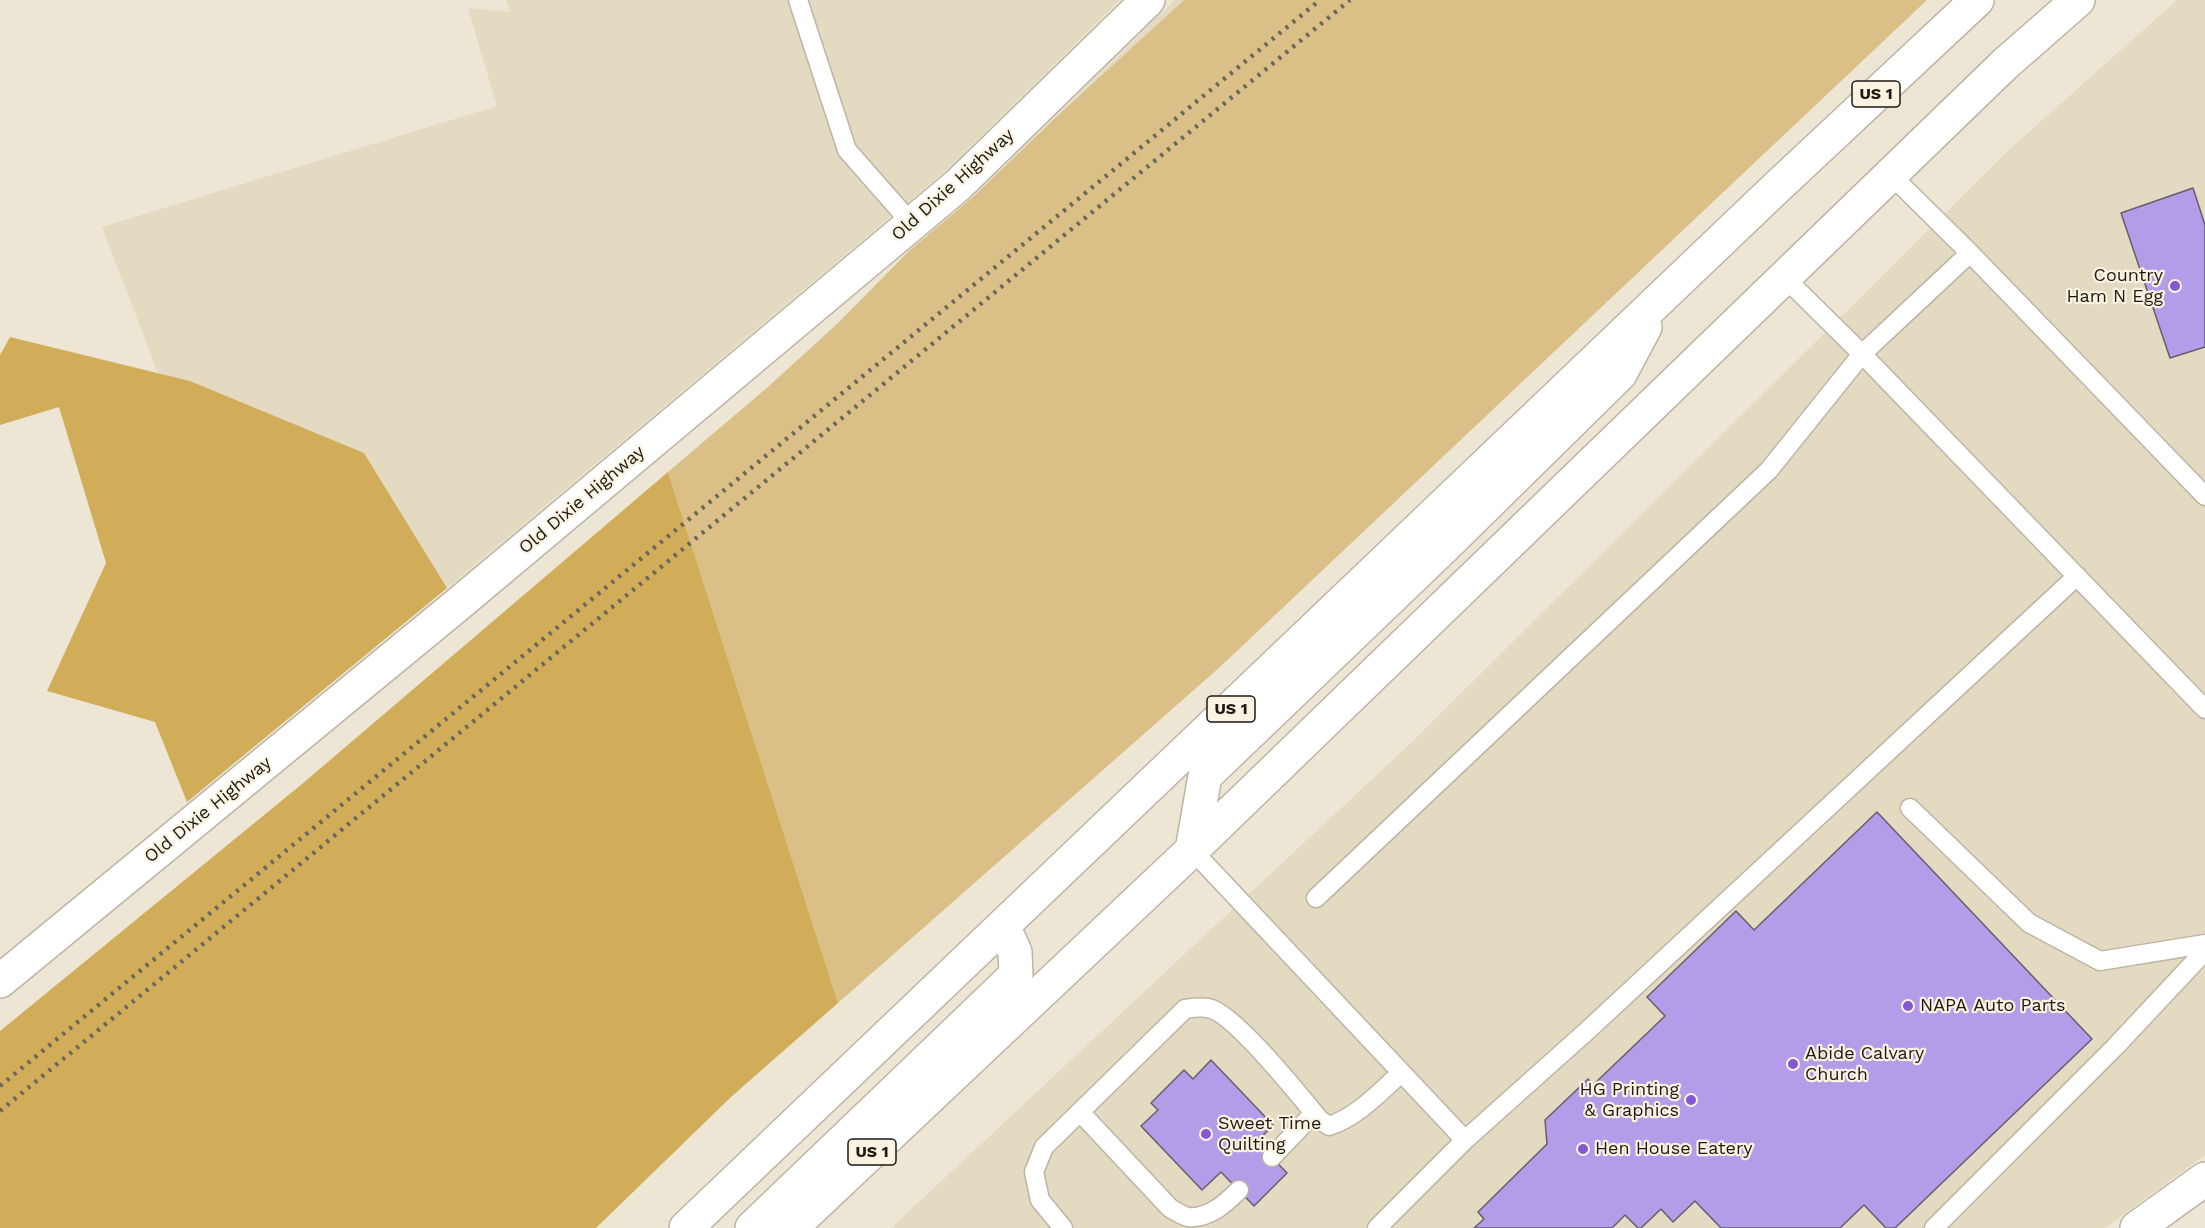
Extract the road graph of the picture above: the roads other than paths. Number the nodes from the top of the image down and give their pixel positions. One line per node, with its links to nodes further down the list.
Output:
1 (798, 0): 6 (lane)
2 (1148, 0): 6 (main road, Old Dixie Highway)
3 (1977, 0): 9 (main road, US 1)
4 (2078, 0): 5 (main road, US 1)
5 (1891, 175): 7 (lane); 8 (main road, US 1)
6 (912, 224): 20 (main road, Old Dixie Highway)
7 (1970, 253): 10 (lane); 11 (lane)
8 (1785, 278): 10 (lane); 15 (main road, US 1)
9 (1658, 301): 15 (main road); 17 (main road, US 1)
10 (1862, 354): 12 (lane); 16 (lane)
11 (2205, 496)
12 (2077, 576): 13 (lane); 24 (lane)
13 (2205, 709)
14 (1910, 808): 18 (lane)
15 (1192, 850): 21 (lane); 30 (main road, US 1)
16 (1316, 898)
17 (1003, 926): 28 (main road, US 1); 29 (main road)
18 (2205, 944)
19 (2205, 951): 33 (lane)
20 (0, 981)
21 (1401, 1073): 23 (lane); 24 (lane)
22 (1080, 1112): 23 (lane); 27 (lane); 31 (lane)
23 (1314, 1113): 25 (lane)
24 (1465, 1140): 32 (lane)
25 (1272, 1157)
26 (2205, 1179): 34 (main road)
27 (1239, 1190)
28 (687, 1228)
29 (752, 1228)
30 (791, 1228)
31 (1063, 1228)
32 (1377, 1228)
33 (1934, 1228)
34 (2138, 1228)

